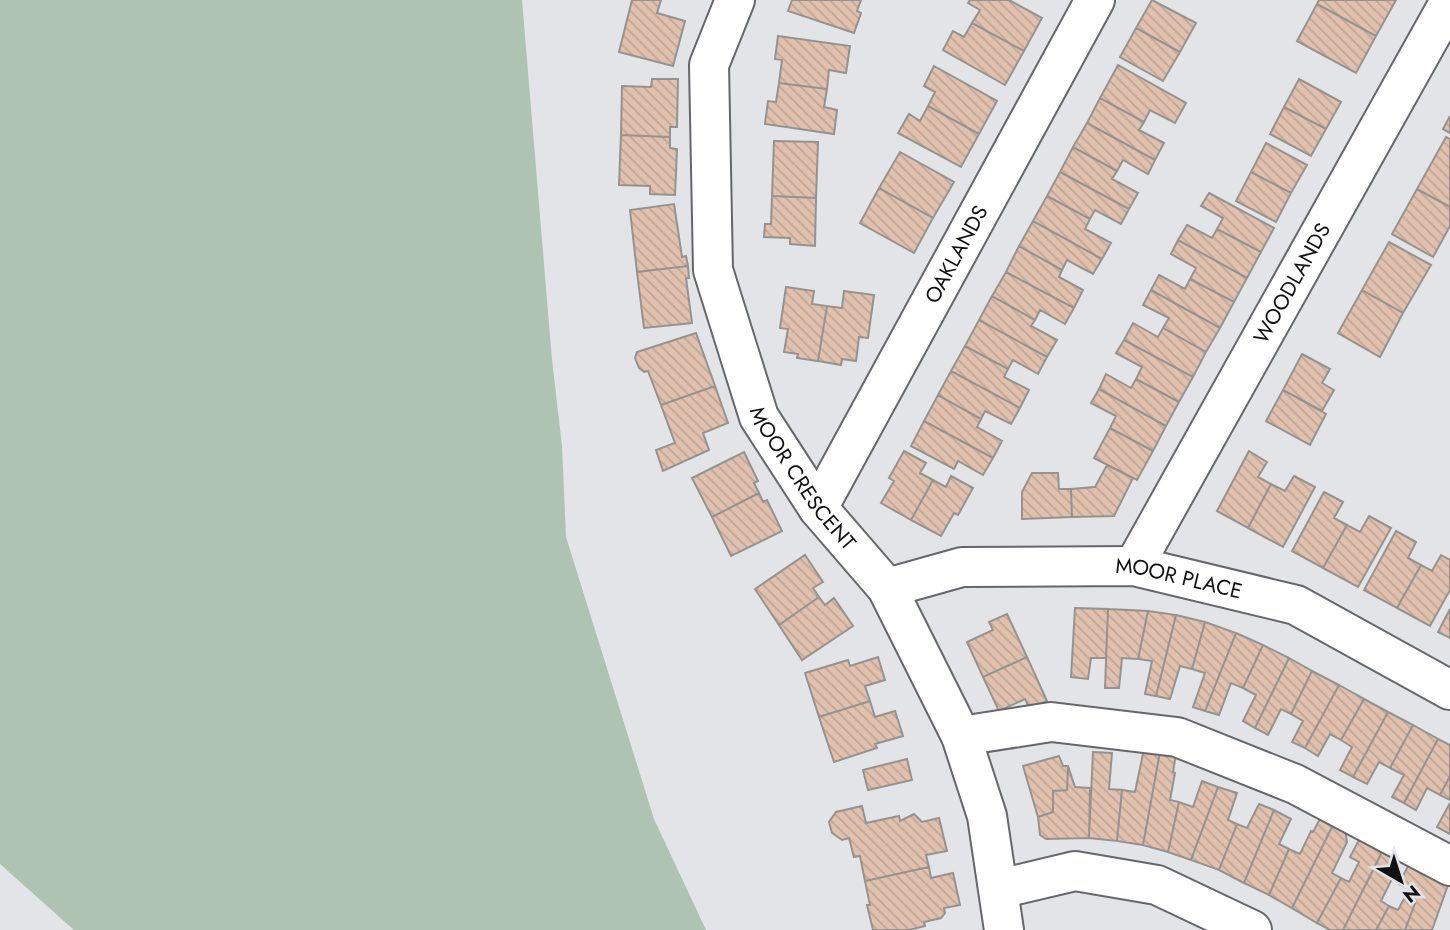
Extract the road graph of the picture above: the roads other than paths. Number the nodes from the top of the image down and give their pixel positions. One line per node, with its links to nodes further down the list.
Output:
1 (735, 0): 4 (street, MOOR CRESCENT)
2 (1095, 0): 4 (street, OAKLANDS)
3 (1450, 1): 5 (street, WOODLANDS)
4 (818, 508): 6 (street, MOOR CRESCENT)
5 (1134, 566): 6 (street, MOOR PLACE); 7 (street, MOOR PLACE)
6 (887, 588): 8 (street, MOOR CRESCENT)
7 (1450, 690)
8 (961, 736): 9 (street); 10 (street, MOOR CRESCENT)
9 (1450, 866)
10 (999, 889): 11 (street, MOOR CRESCENT); 12 (street)
11 (1004, 930)
12 (1252, 930)

